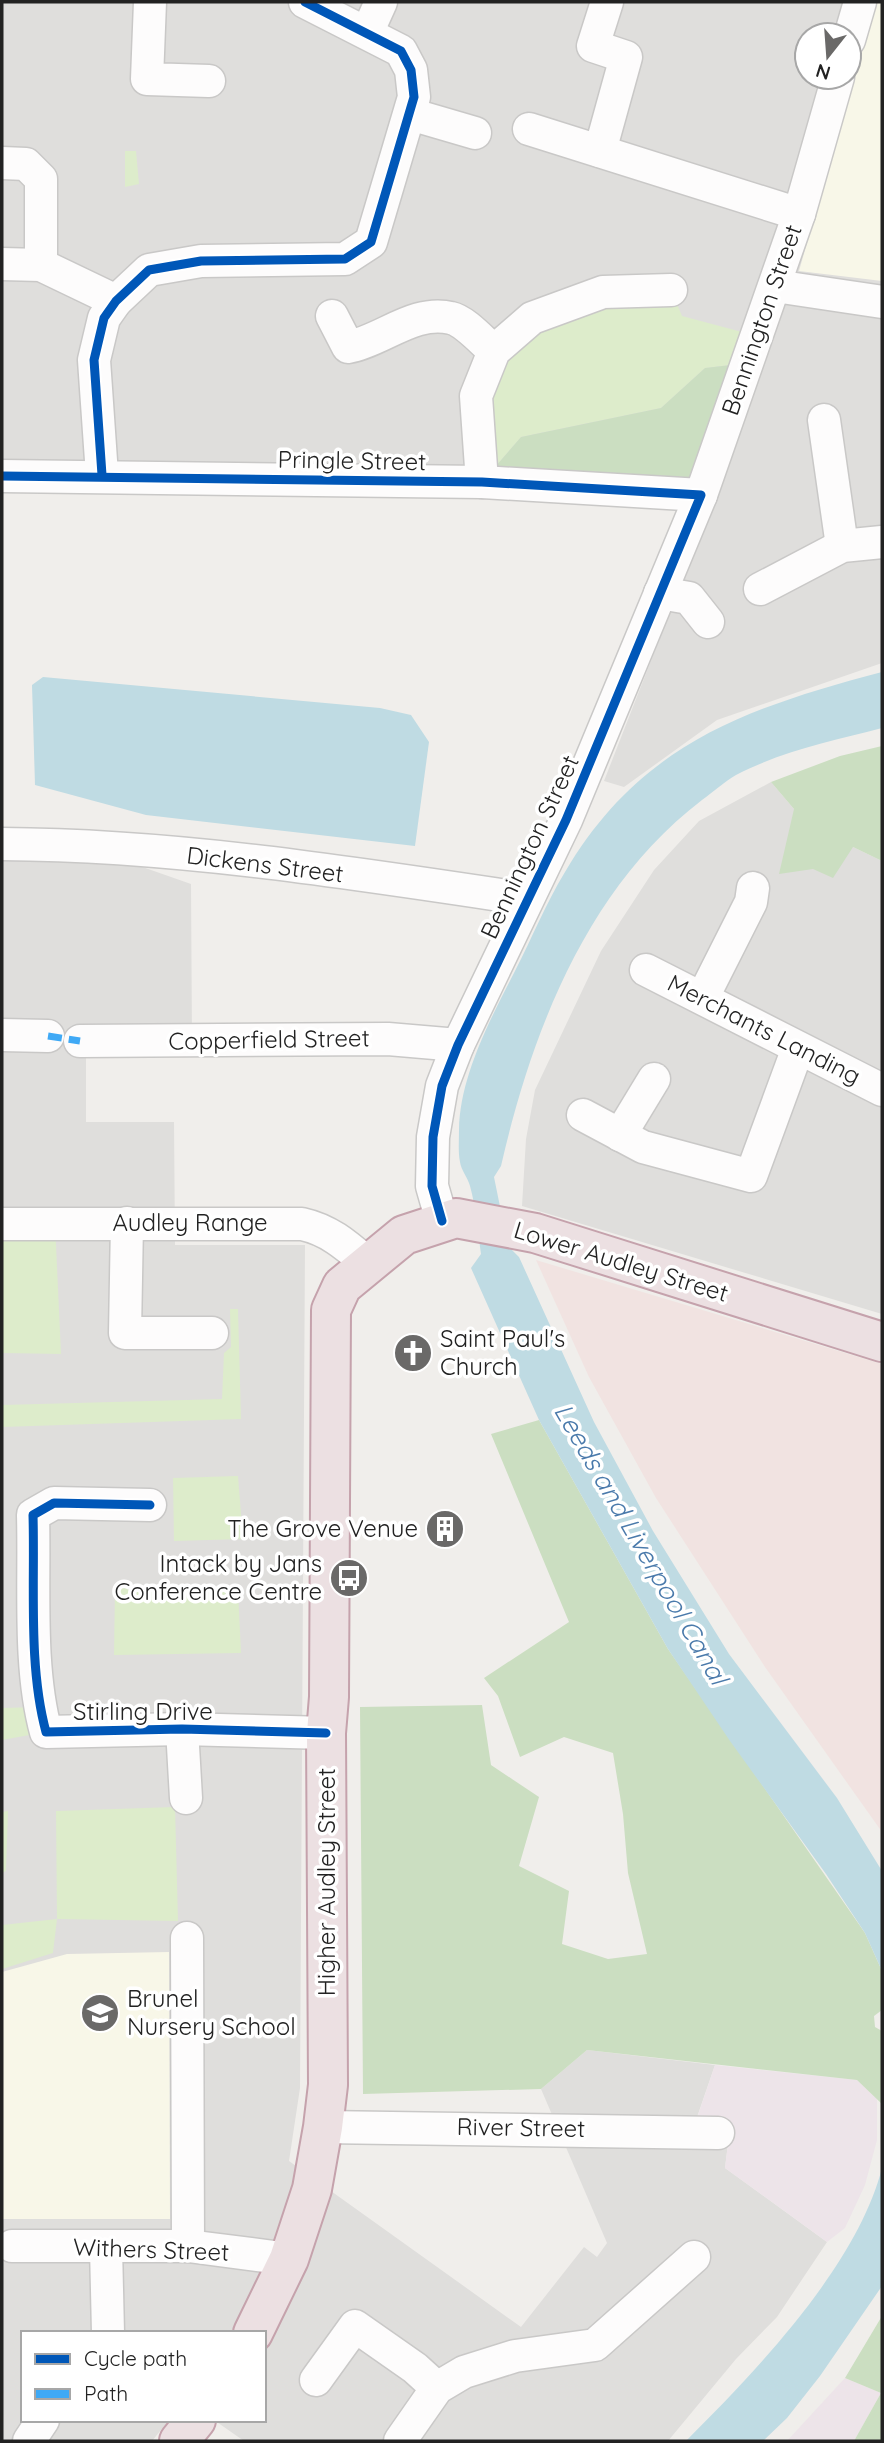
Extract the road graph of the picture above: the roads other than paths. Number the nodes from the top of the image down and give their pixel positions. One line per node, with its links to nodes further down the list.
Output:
1 (150, 2): 8 (street)
2 (305, 2): 7 (street)
3 (381, 2): 7 (street)
4 (607, 2): 13 (street)
5 (860, 2): 6 (street)
6 (854, 21)
7 (367, 33): 10 (street)
8 (209, 81)
9 (834, 91): 15 (street, Bennington Street)
10 (410, 114): 12 (street); 20 (street)
11 (529, 129): 13 (street)
12 (475, 133)
13 (600, 151): 15 (street)
14 (2, 163): 17 (street)
15 (799, 214): 18 (street, Bennington Street)
16 (2, 264): 17 (street)
17 (41, 265): 20 (street)
18 (775, 286): 21 (street); 28 (street, Bennington Street)
19 (671, 290): 23 (street)
20 (116, 301): 25 (street)
21 (882, 302)
22 (332, 316): 23 (street)
23 (494, 351): 27 (street)
24 (824, 420): 30 (street)
25 (102, 475): 26 (street, Pringle Street); 27 (street, Pringle Street)
26 (2, 476)
27 (482, 482): 28 (street, Pringle Street)
28 (701, 495): 32 (street, Bennington Street)
29 (882, 542): 30 (street)
30 (842, 546): 31 (street)
31 (760, 589)
32 (660, 593): 33 (street); 36 (street, Bennington Street)
33 (708, 622)
34 (2, 844): 36 (street, Dickens Street)
35 (753, 888): 38 (street)
36 (527, 899): 42 (street, Bennington Street)
37 (646, 970): 38 (street, Merchants Landing)
38 (702, 997): 43 (street, Merchants Landing)
39 (2, 1035): 40 (street)
40 (48, 1036)
41 (80, 1041): 42 (street, Copperfield Street)
42 (458, 1045): 48 (street, Bennington Street)
43 (798, 1048): 45 (street, Merchants Landing); 47 (street)
44 (654, 1079): 47 (street)
45 (880, 1084)
46 (583, 1115): 47 (street)
47 (620, 1135)
48 (449, 1220): 51 (highway, Lower Audley Street); 53 (highway, Lower Audley Street)
49 (127, 1223): 50 (street, Audley Range); 51 (street, Audley Range); 52 (street)
50 (2, 1224)
51 (366, 1263): 56 (highway, Higher Audley Street)
52 (212, 1333)
53 (882, 1342)
54 (150, 1505): 55 (street, Stirling Drive)
55 (183, 1729): 56 (street, Stirling Drive); 57 (street, Stirling Drive)
56 (326, 1733): 59 (highway, Higher Audley Street)
57 (186, 1798)
58 (187, 1938): 62 (street)
59 (323, 2127): 60 (street, River Street); 65 (highway, Higher Audley Street)
60 (718, 2133)
61 (12, 2246): 63 (street, Withers Street)
62 (188, 2246): 63 (street, Withers Street); 65 (street, Withers Street)
63 (106, 2247): 66 (street)
64 (694, 2257): 69 (street)
65 (289, 2259): 67 (highway, Higher Audley Street)
66 (108, 2331)
67 (254, 2331)
68 (316, 2380): 69 (street)
69 (437, 2389): 72 (street)
70 (42, 2422): 71 (street)
71 (29, 2441)
72 (400, 2441)

